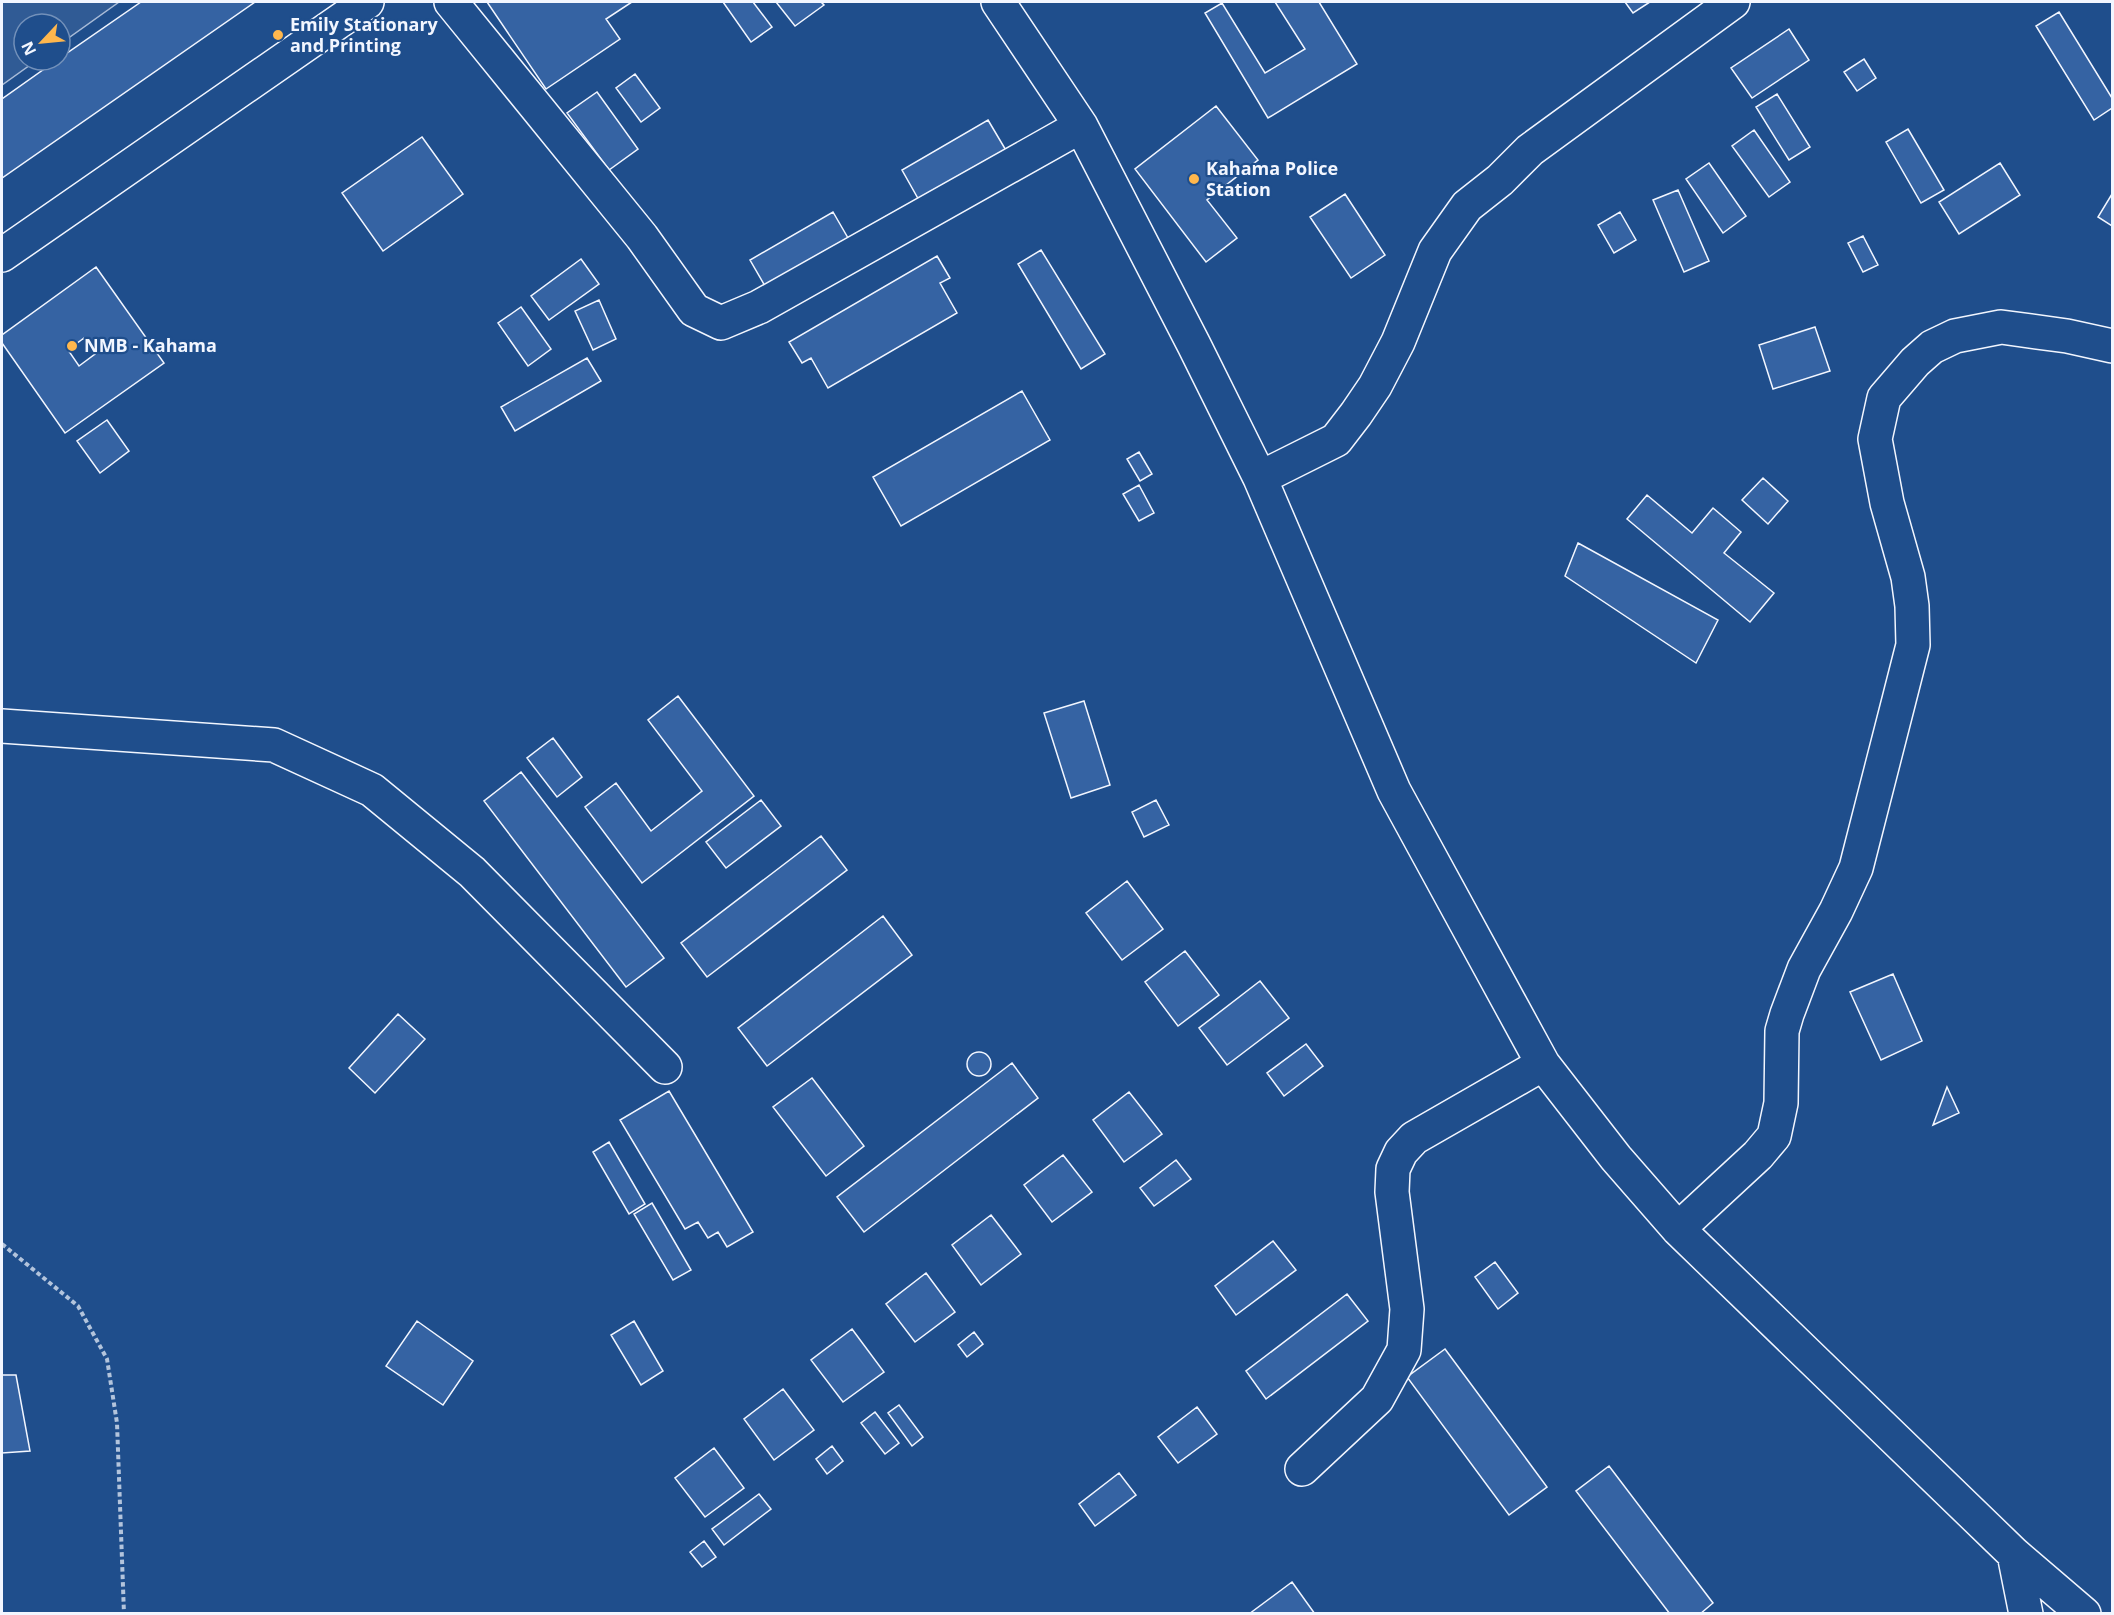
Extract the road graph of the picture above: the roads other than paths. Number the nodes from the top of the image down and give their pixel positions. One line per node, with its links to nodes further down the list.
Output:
1 (367, 2): 6 (street)
2 (451, 2): 5 (street)
3 (1733, 2): 8 (street)
4 (1010, 6): 5 (street)
5 (1081, 126): 8 (street)
6 (2, 255)
7 (2112, 346): 12 (street)
8 (1260, 478): 10 (street)
9 (2, 726): 11 (street)
10 (1543, 1064): 12 (street); 13 (street)
11 (665, 1067)
12 (1678, 1229): 14 (street)
13 (1302, 1469)
14 (2014, 1554): 15 (street); 16 (street)
15 (2026, 1614)
16 (2084, 1614)

